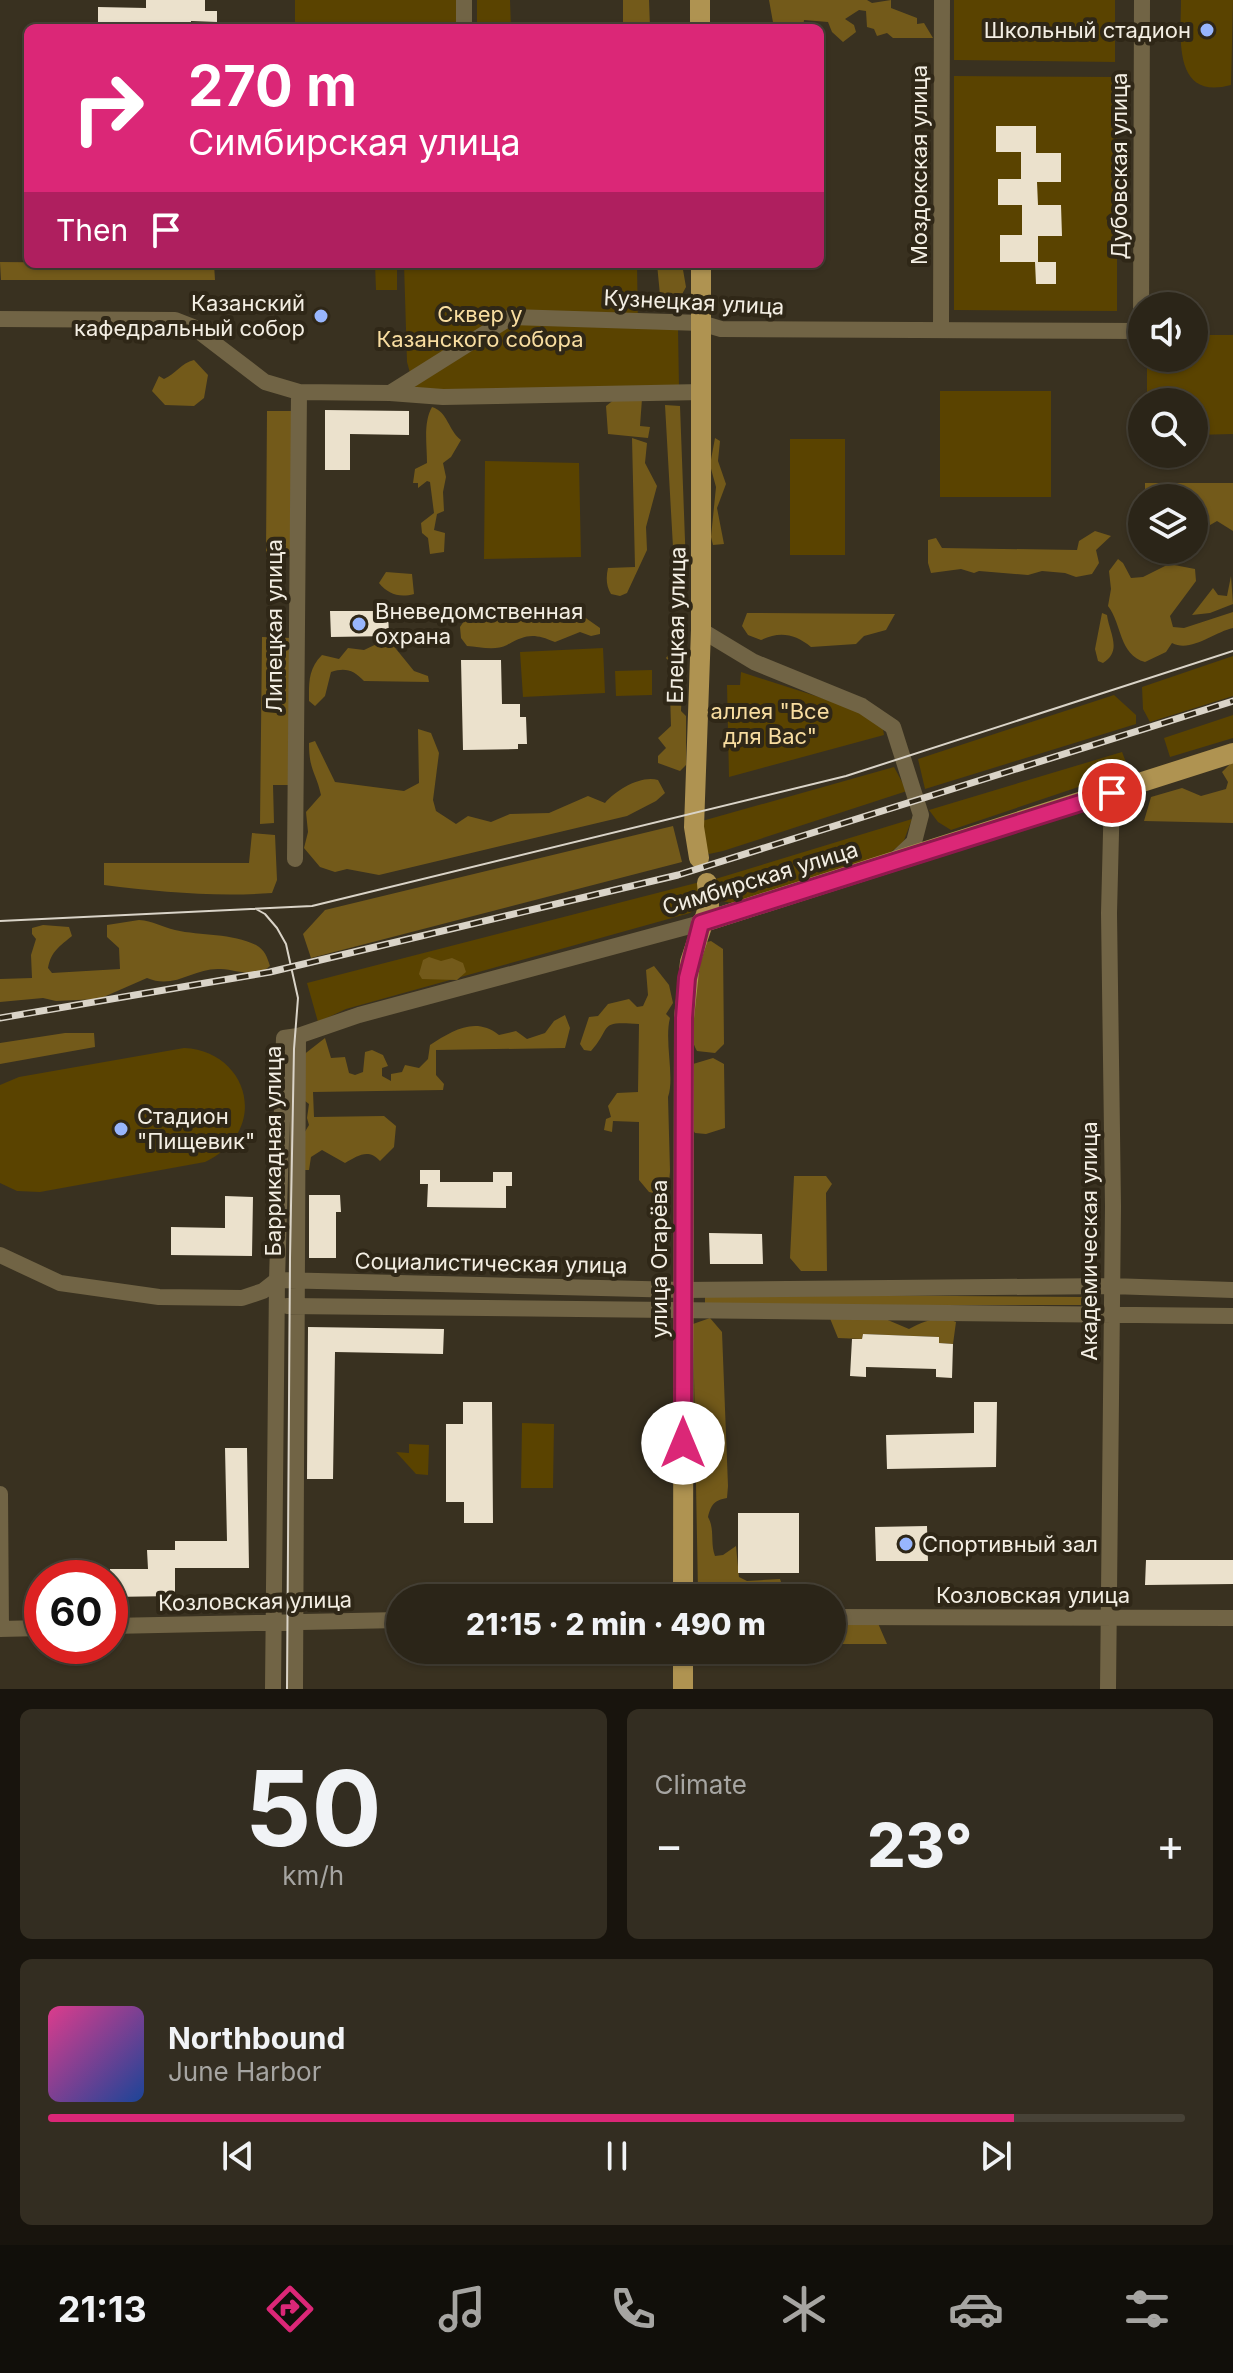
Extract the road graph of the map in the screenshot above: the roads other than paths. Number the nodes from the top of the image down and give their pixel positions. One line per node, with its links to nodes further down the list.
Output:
1 (464, 0): 5 (street)
2 (700, 0): 6 (main road)
3 (942, 0): 11 (street, Моздокская улица)
4 (1142, 0): 8 (street, Дубовская улица)
5 (464, 24)
6 (700, 24)
7 (701, 268): 10 (main road, Елецкая улица)
8 (1141, 292)
9 (0, 319): 13 (street)
10 (701, 323): 11 (street, Кузнецкая улица); 14 (main road, Елецкая улица); 15 (street, Кузнецкая улица)
11 (941, 330): 12 (street, Кузнецкая улица)
12 (1128, 331)
13 (299, 392): 15 (street); 20 (street, Липецкая улица)
14 (702, 392): 15 (street); 16 (main road, Елецкая улица)
15 (390, 393)
16 (701, 639): 19 (main road, Елецкая улица); 21 (street)
17 (1233, 753): 18 (main road, Симбирская улица)
18 (1112, 793): 21 (main road, Симбирская улица); 28 (street, Академическая улица)
19 (699, 858)
20 (295, 859)
21 (893, 862): 23 (main road, Симбирская улица)
22 (707, 883): 23 (main road)
23 (701, 923): 24 (street, Симбирская улица); 29 (main road, улица Огарёва)
24 (298, 1036): 26 (street, Баррикадная улица); 27 (street, Баррикадная улица)
25 (0, 1255): 26 (street)
26 (277, 1280): 27 (street, Социалистическая улица); 31 (street, Баррикадная улица)
27 (295, 1281): 29 (street, Социалистическая улица); 32 (street, Баррикадная улица)
28 (1110, 1286): 29 (street, Социалистическая улица); 30 (street, Социалистическая улица); 34 (street, Академическая улица)
29 (683, 1290): 33 (main road, улица Огарёва)
30 (1233, 1290)
31 (278, 1304): 32 (street, Социалистическая улица); 42 (street, Баррикадная улица)
32 (295, 1306): 33 (street, Социалистическая улица); 43 (street, Баррикадная улица)
33 (683, 1311): 34 (street, Социалистическая улица); 37 (main road, улица Огарёва)
34 (1111, 1315): 35 (street, Социалистическая улица); 39 (street, Академическая улица)
35 (1233, 1316)
36 (0, 1494): 46 (street)
37 (683, 1584)
38 (846, 1617): 39 (street, Козловская улица)
39 (1108, 1617): 40 (street, Козловская улица); 51 (street, Академическая улица)
40 (1233, 1618)
41 (386, 1620): 43 (street, Козловская улица)
42 (273, 1622): 43 (street, Козловская улица); 44 (street, Козловская улица); 48 (street, Баррикадная улица)
43 (295, 1622): 49 (street, Баррикадная улица)
44 (128, 1626)
45 (24, 1628): 46 (street)
46 (0, 1629)
47 (683, 1664): 50 (main road)
48 (273, 1689)
49 (295, 1689)
50 (683, 1689)
51 (1108, 1689)

